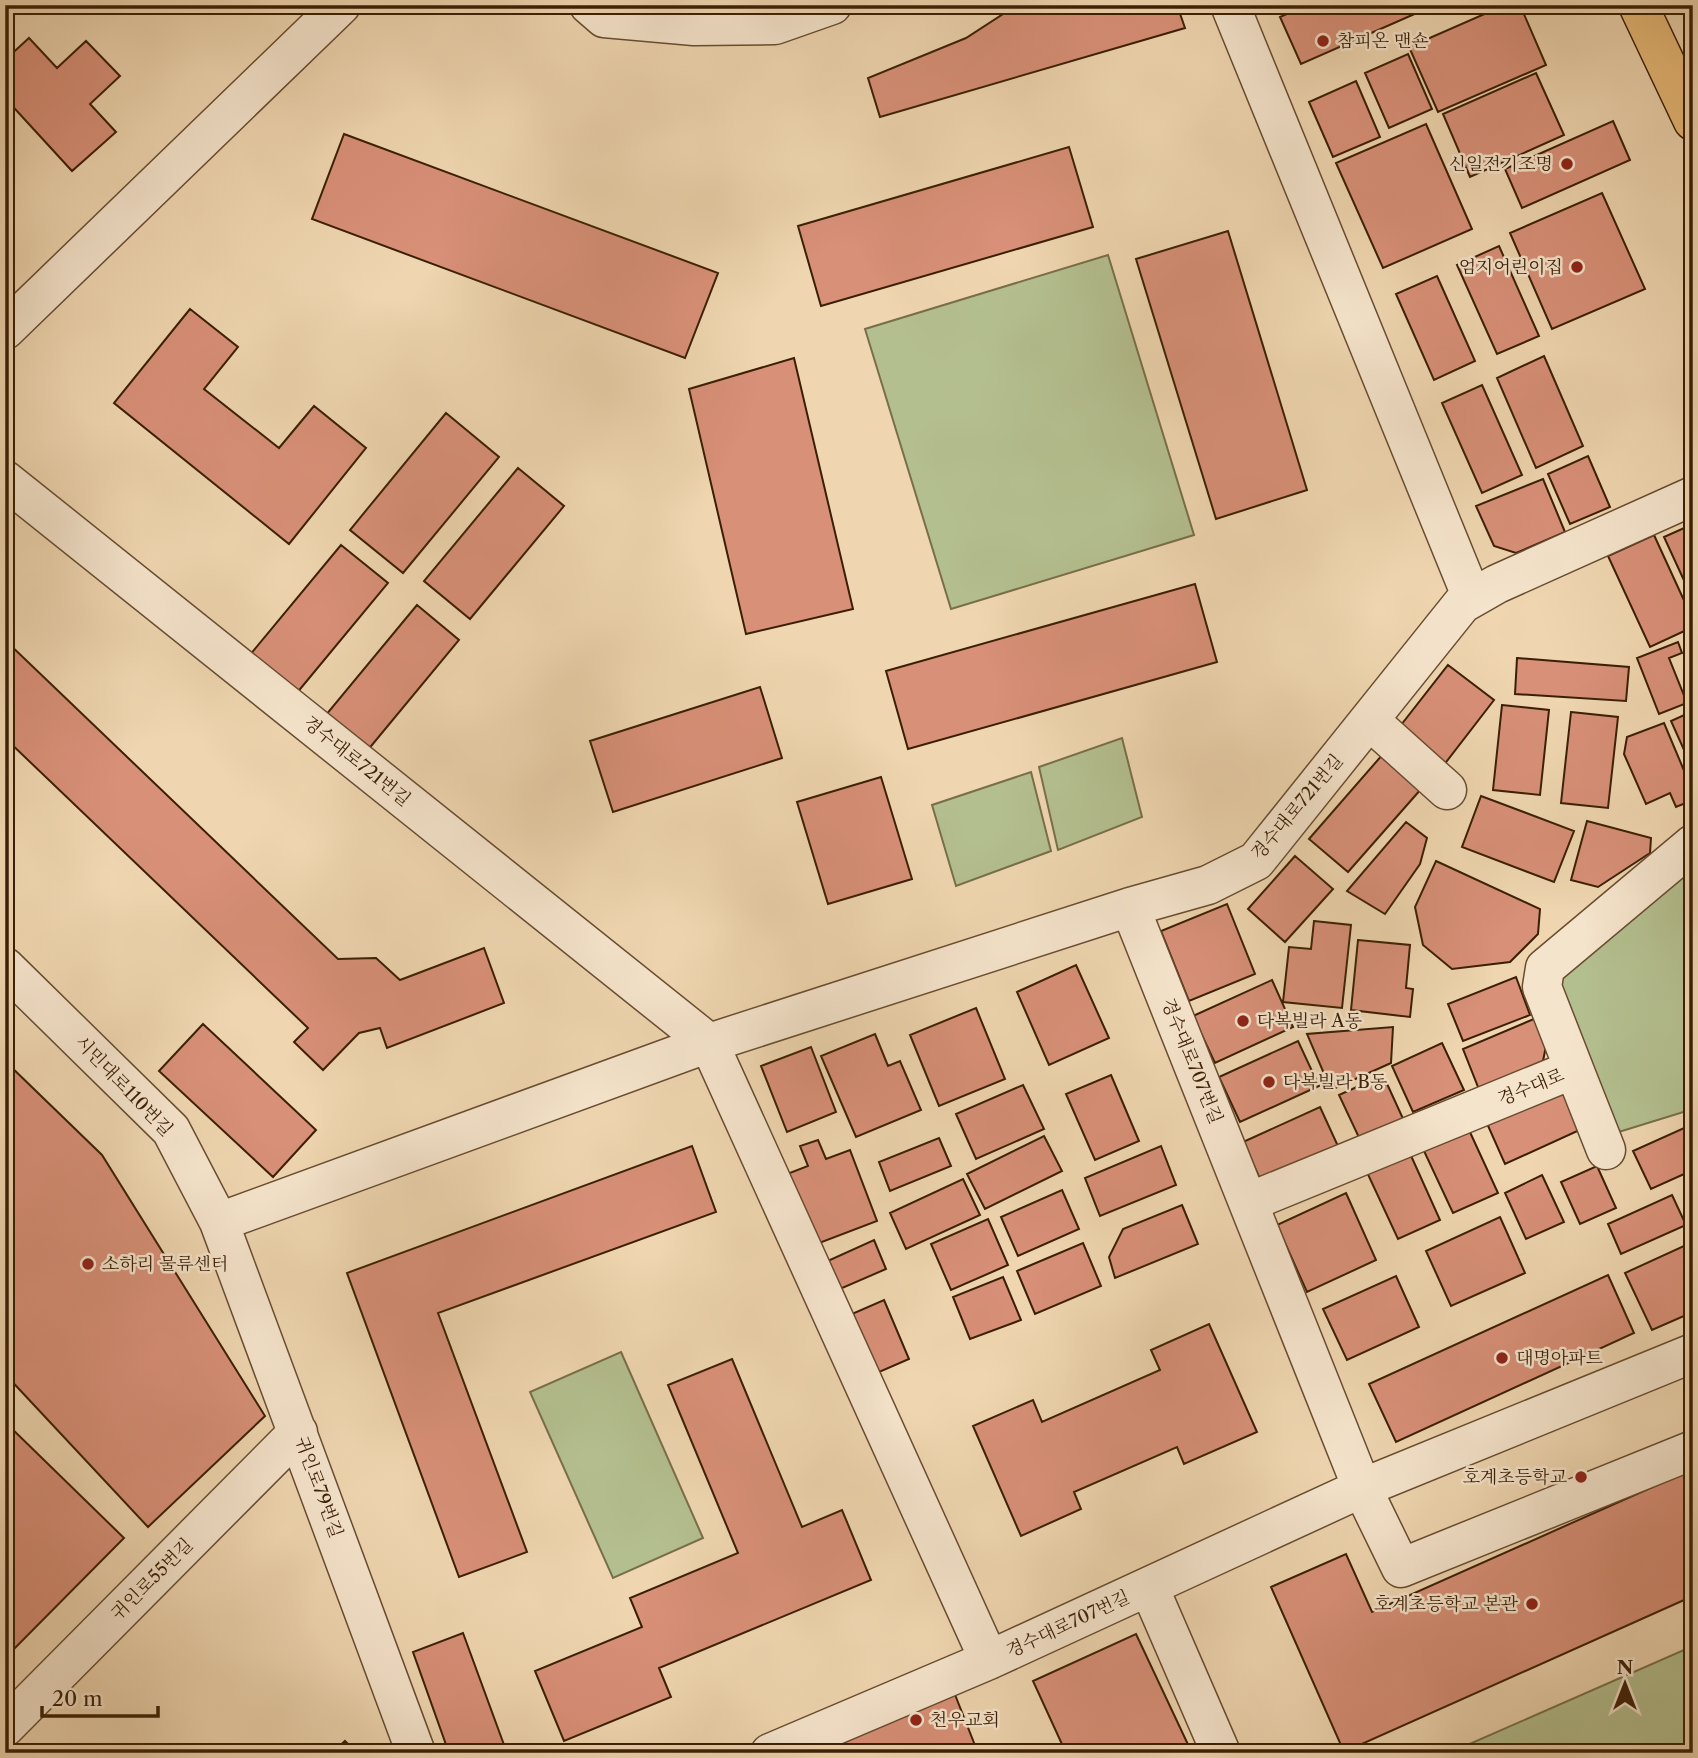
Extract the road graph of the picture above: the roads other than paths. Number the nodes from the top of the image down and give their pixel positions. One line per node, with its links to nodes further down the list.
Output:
1 (341, 5): 9 (street)
2 (589, 5): 3 (street)
3 (832, 5)
4 (1230, 5): 12 (street)
5 (1639, 5): 8 (main road)
6 (1665, 5): 7 (main road)
7 (1693, 70)
8 (1693, 121)
9 (5, 330)
10 (5, 480): 18 (street, 경수대로721번길)
11 (1693, 496): 12 (street, 경수대로721번길)
12 (1472, 598): 13 (street, 경수대로721번길)
13 (1369, 720): 14 (street); 16 (street, 경수대로721번길)
14 (1447, 790)
15 (1693, 844): 19 (street, 경수대로)
16 (1130, 907): 18 (street, 경수대로721번길); 21 (street, 경수대로707번길)
17 (5, 967): 22 (street, 시민대로110번길)
18 (709, 1043): 22 (street, 경수대로721번길); 28 (street)
19 (1574, 1069): 20 (street); 21 (street, 경수대로)
20 (1606, 1150)
21 (1250, 1202): 26 (street, 경수대로707번길)
22 (219, 1222): 24 (street, 귀인로79번길)
23 (1693, 1353): 26 (street, 경수대로707번길)
24 (298, 1432): 29 (street, 귀인로55번길); 30 (street, 귀인로79번길)
25 (1693, 1450): 26 (street)
26 (1363, 1488): 27 (street, 경수대로707번길)
27 (1149, 1587): 28 (street, 경수대로707번길); 32 (street)
28 (989, 1660): 31 (street, 경수대로707번길)
29 (5, 1727)
30 (416, 1753)
31 (770, 1753)
32 (1221, 1753)

